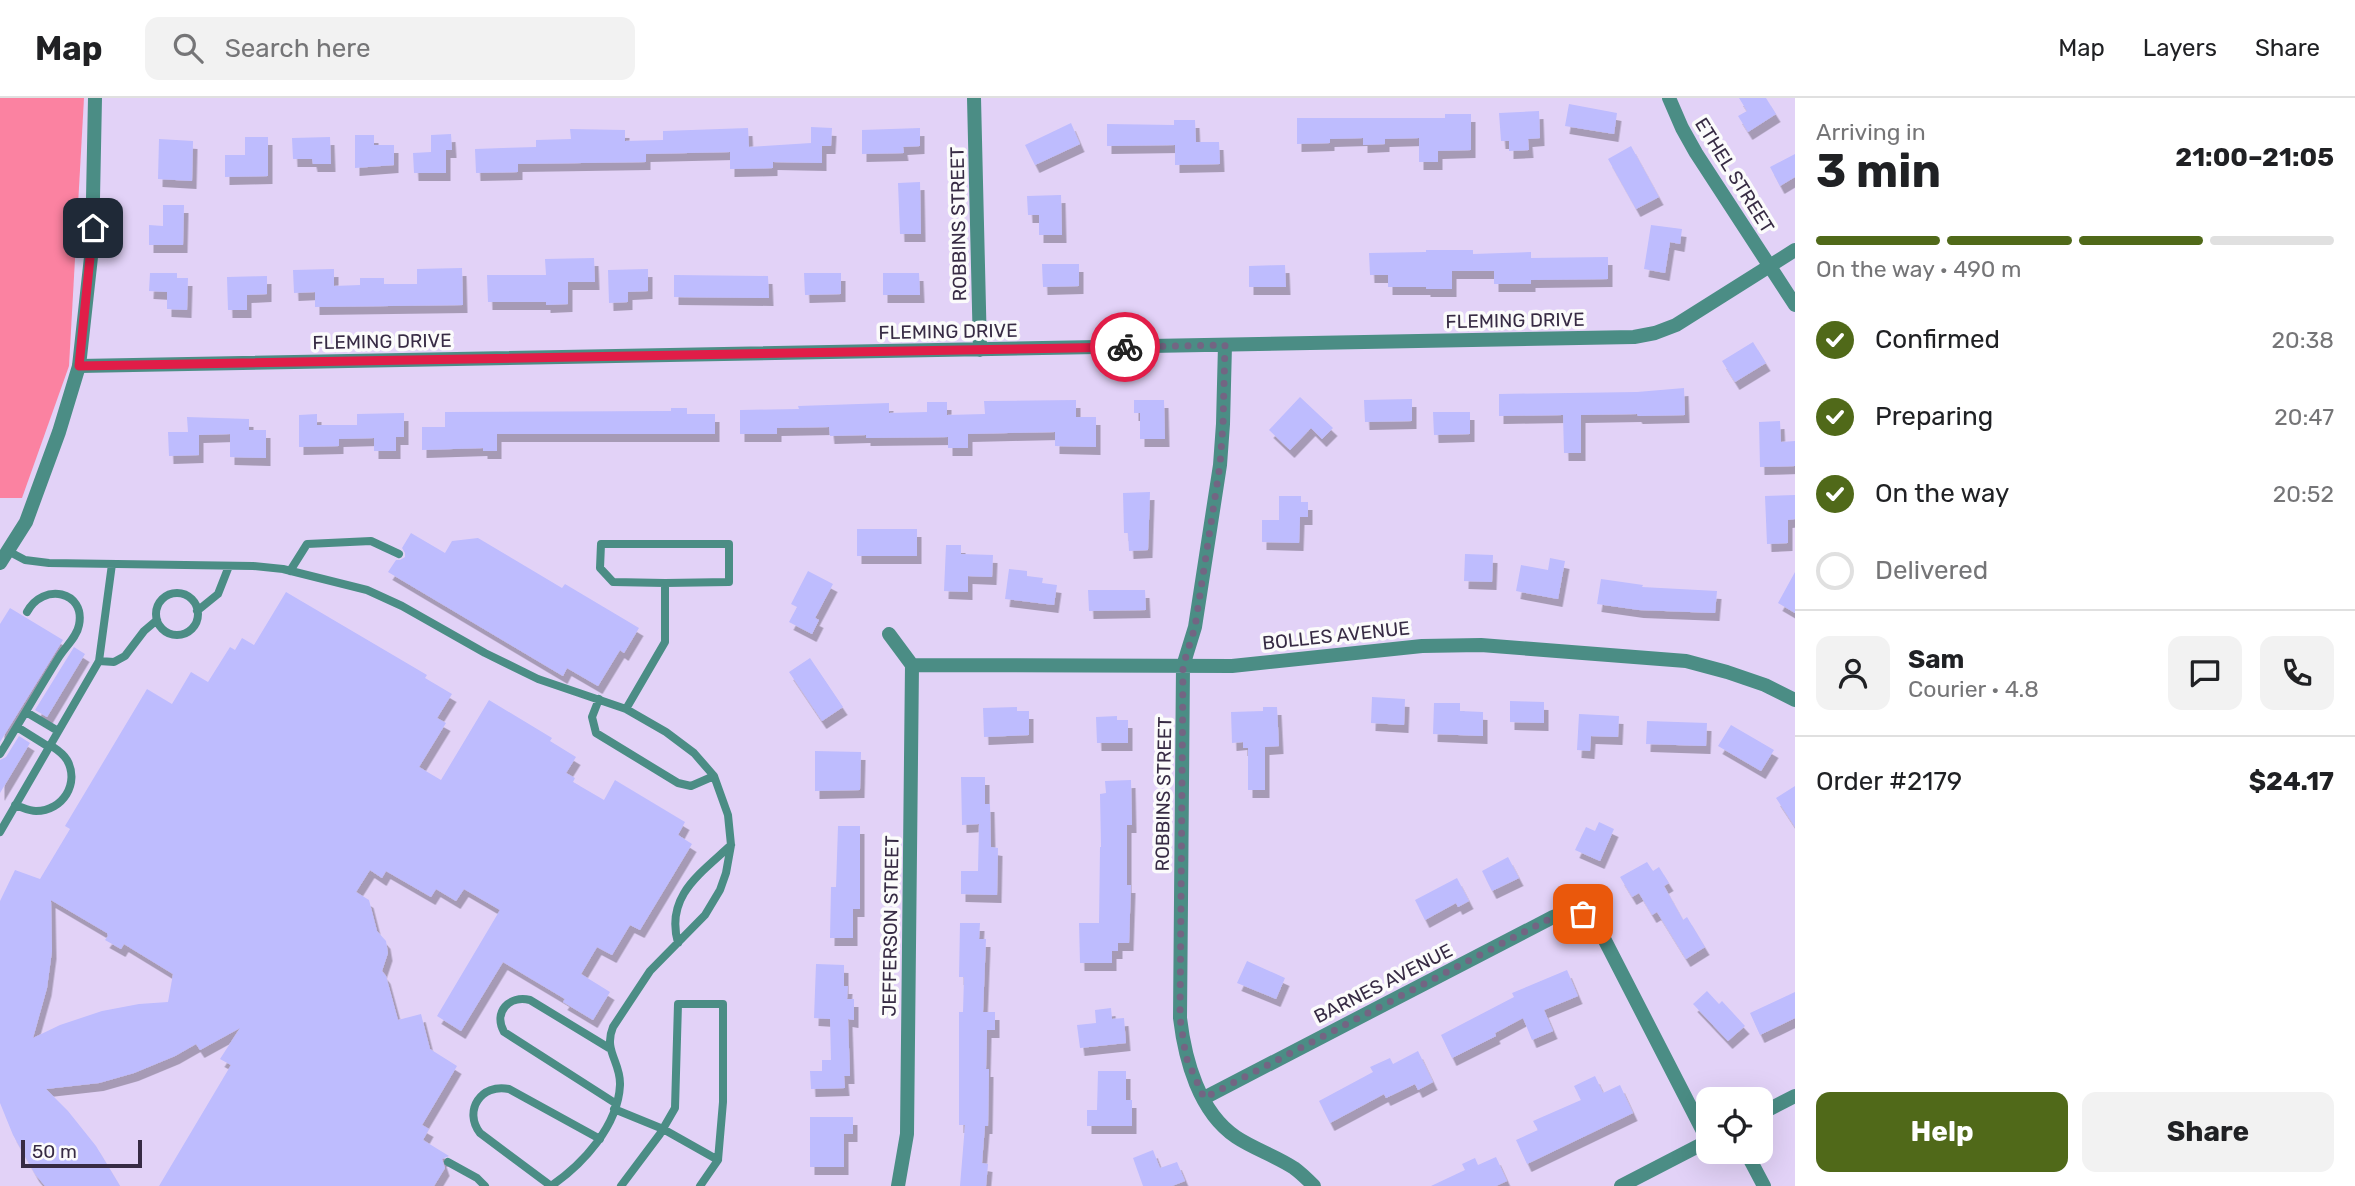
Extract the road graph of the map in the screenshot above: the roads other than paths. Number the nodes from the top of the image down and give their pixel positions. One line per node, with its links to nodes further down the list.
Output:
1 (95, 98): 9 (street)
2 (974, 98): 8 (street, ROBBINS STREET)
3 (1669, 98): 5 (street, ETHEL STREET)
4 (1795, 250): 5 (street, FLEMING DRIVE)
5 (1770, 265): 6 (street, ETHEL STREET); 7 (street, FLEMING DRIVE)
6 (1795, 305)
7 (1225, 345): 8 (street, FLEMING DRIVE); 22 (street, ROBBINS STREET)
8 (980, 350): 9 (street, FLEMING DRIVE)
9 (79, 366): 11 (street)
10 (399, 554): 14 (lane)
11 (4, 557): 12 (lane)
12 (112, 564): 13 (lane); 20 (lane)
13 (229, 566): 14 (lane); 16 (lane)
14 (290, 571): 23 (lane)
15 (664, 583): 15 (lane); 25 (lane)
16 (197, 611): 18 (lane); 18 (lane)
17 (27, 612): 26 (lane)
18 (157, 620): 20 (lane)
19 (889, 634): 21 (street)
20 (99, 661): 28 (lane)
21 (912, 665): 22 (street, BOLLES AVENUE); 52 (street, JEFFERSON STREET)
22 (1183, 666): 24 (street, BOLLES AVENUE); 38 (street, ROBBINS STREET)
23 (599, 699): 25 (lane); 31 (lane)
24 (1795, 701)
25 (626, 709): 31 (lane)
26 (26, 712): 27 (lane); 28 (lane)
27 (17, 727): 29 (lane); 30 (lane)
28 (58, 732): 29 (lane)
29 (50, 746): 32 (lane); 32 (lane)
30 (0, 754)
31 (714, 776): 34 (lane)
32 (15, 805): 33 (lane)
33 (0, 832)
34 (731, 845): 35 (lane); 35 (lane)
35 (678, 943): 36 (lane)
36 (609, 1048): 39 (lane); 39 (lane)
37 (1795, 1096): 40 (street)
38 (1204, 1098): 41 (street, BARNES AVENUE); 53 (street, ROBBINS STREET)
39 (614, 1106): 42 (lane); 43 (lane)
40 (1773, 1107)
41 (1696, 1118)
42 (663, 1129): 45 (lane); 45 (lane); 50 (lane)
43 (600, 1139): 49 (lane); 49 (lane)
44 (1696, 1147): 54 (street)
45 (718, 1160): 51 (lane)
46 (448, 1162): 48 (lane)
47 (1752, 1164): 55 (street)
48 (485, 1186)
49 (551, 1186)
50 (621, 1186)
51 (700, 1186)
52 (898, 1186)
53 (1314, 1186)
54 (1621, 1186)
55 (1764, 1186)

